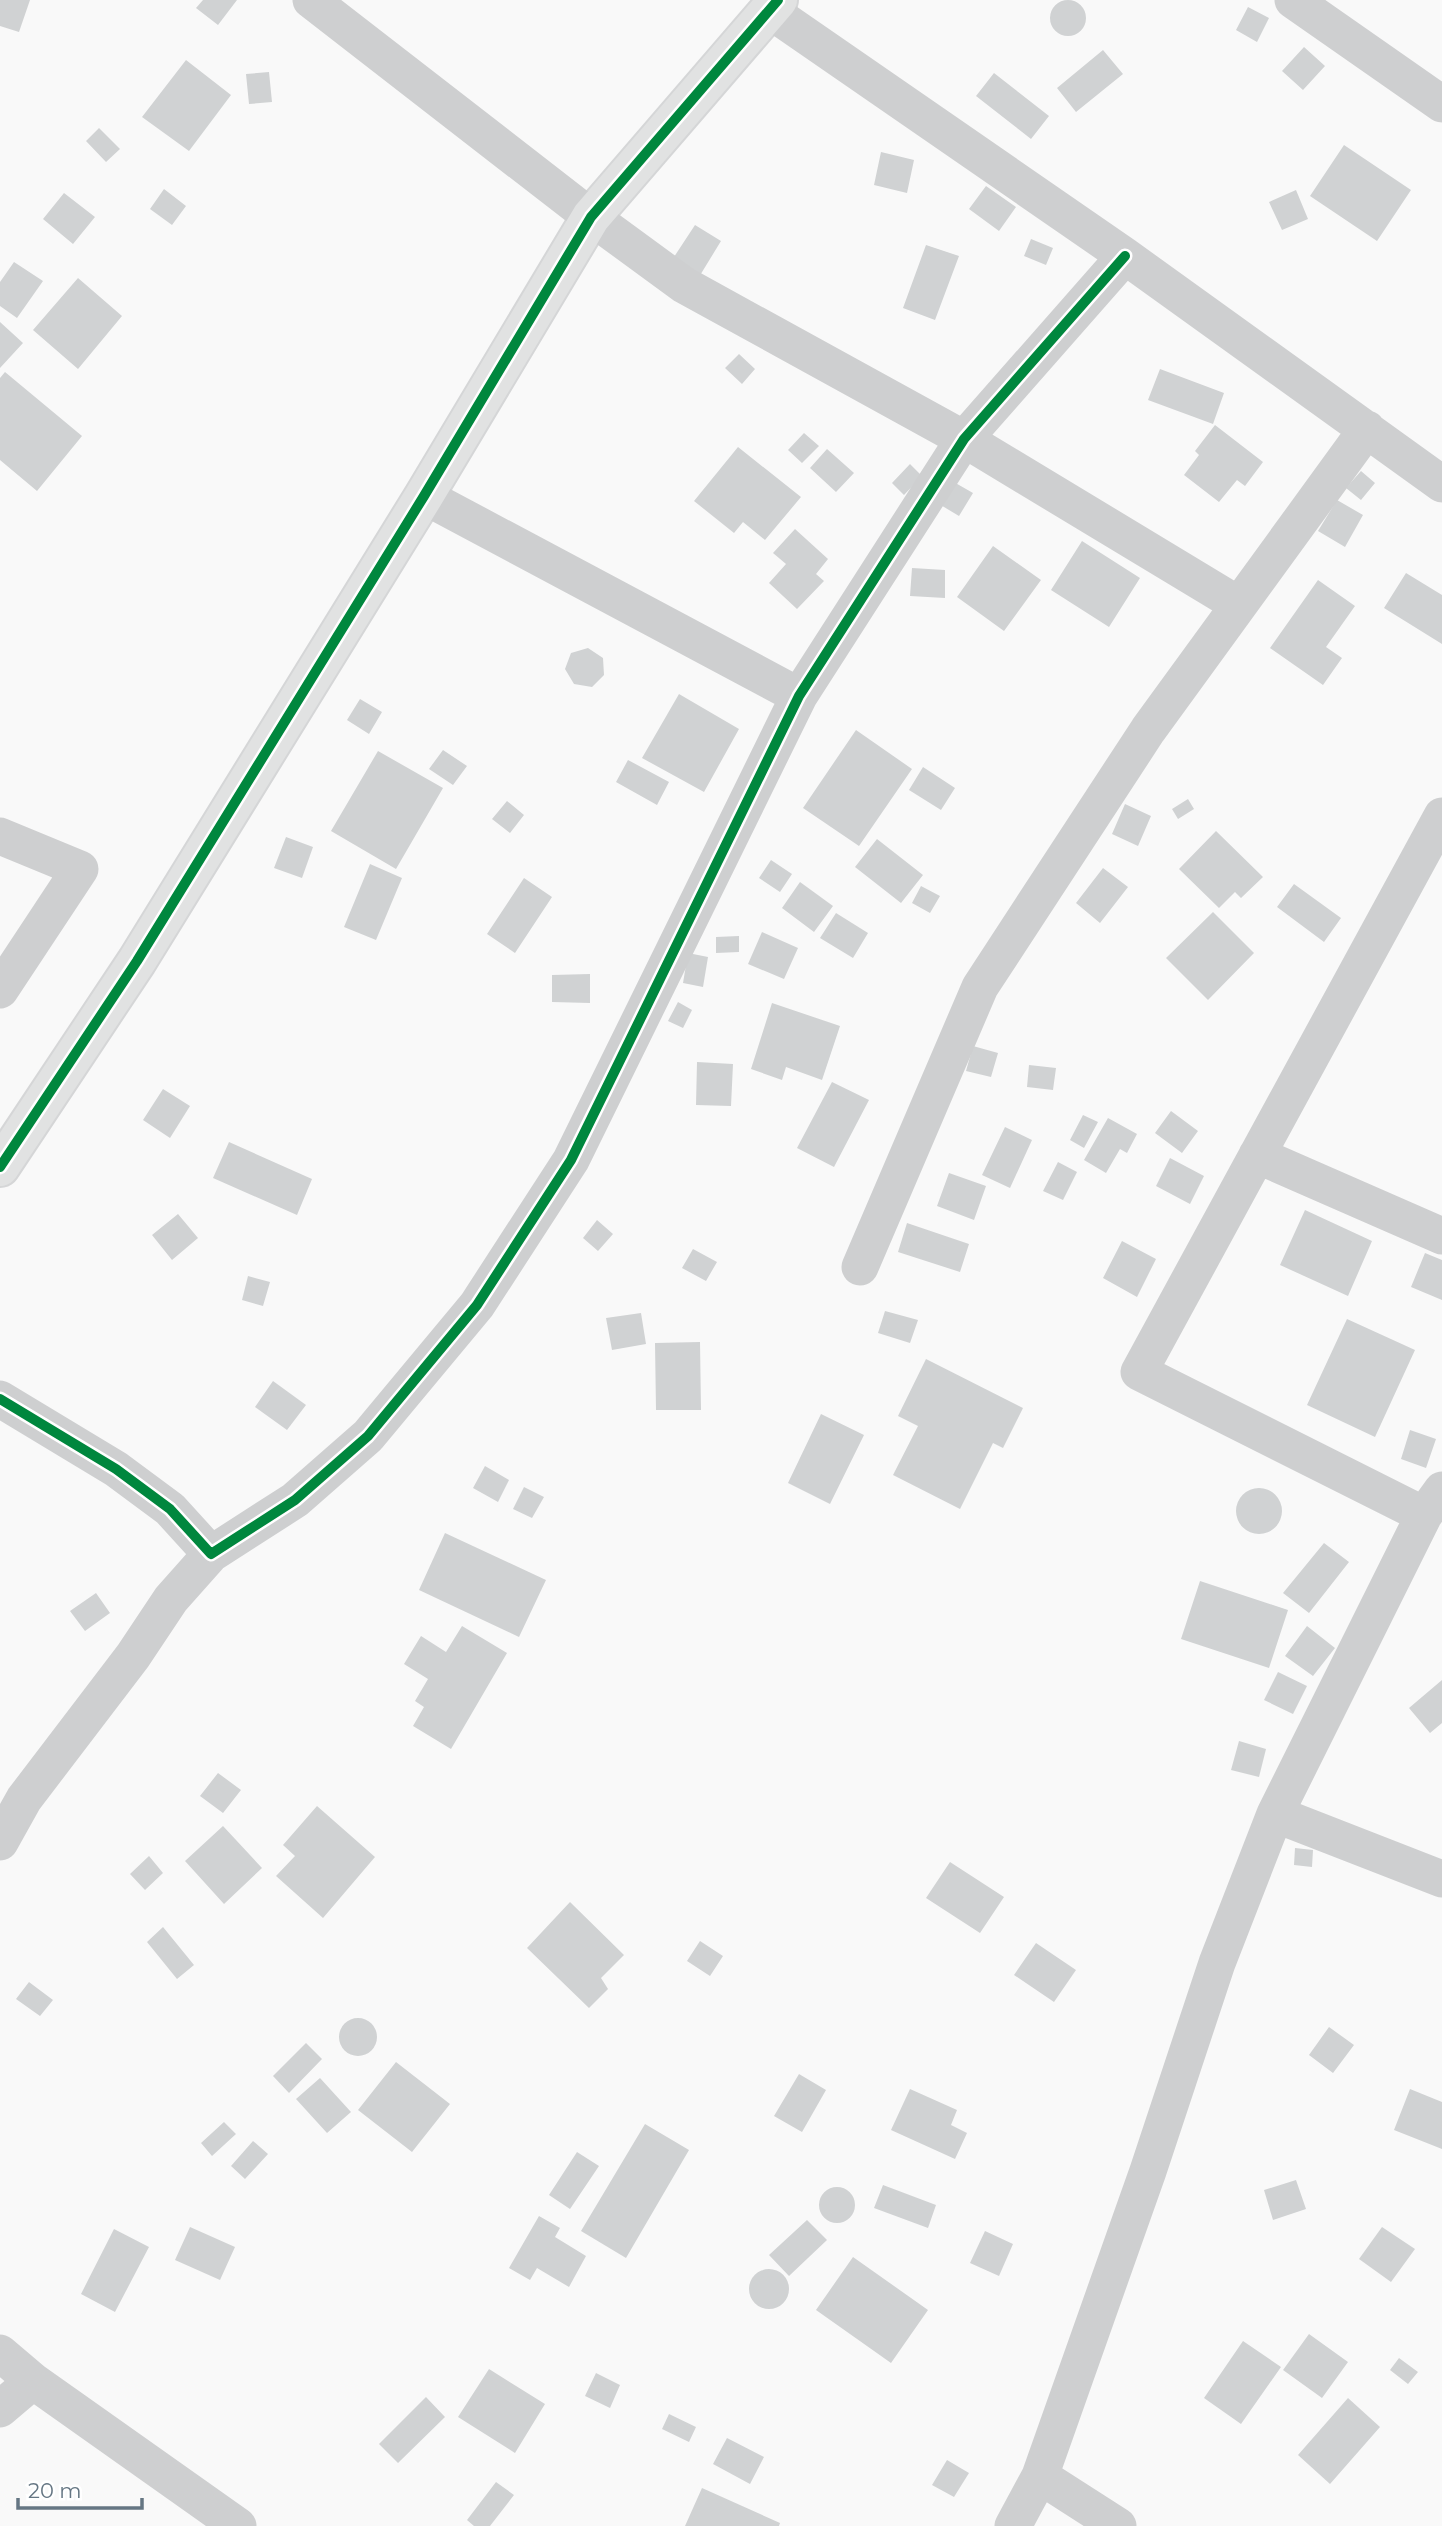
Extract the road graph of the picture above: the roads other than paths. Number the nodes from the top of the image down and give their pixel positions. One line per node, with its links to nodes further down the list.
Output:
1 (311, 0): 5 (street)
2 (1293, 0): 4 (street)
3 (774, 5): 5 (street); 6 (street)
4 (1442, 104)
5 (591, 217): 8 (street); 10 (street)
6 (1125, 256): 7 (street); 8 (street)
7 (1367, 429): 9 (street); 11 (street)
8 (964, 439): 11 (street); 12 (street)
9 (1442, 484)
10 (424, 496): 12 (street); 17 (street)
11 (1239, 605): 19 (street)
12 (799, 696): 22 (street)
13 (1442, 816): 16 (street)
14 (0, 836): 15 (street)
15 (0, 990)
16 (1257, 1155): 18 (street); 21 (street)
17 (3, 1157)
18 (1442, 1236)
19 (860, 1267)
20 (0, 1399): 22 (street)
21 (1433, 1502): 23 (street)
22 (211, 1554): 24 (street)
23 (1275, 1815): 25 (street); 29 (street)
24 (0, 1842)
25 (1442, 1879)
26 (0, 2353): 27 (street)
27 (33, 2381): 28 (street); 30 (street)
28 (0, 2409)
29 (1040, 2476): 31 (street); 32 (street)
30 (238, 2526)
31 (1013, 2526)
32 (1118, 2526)

